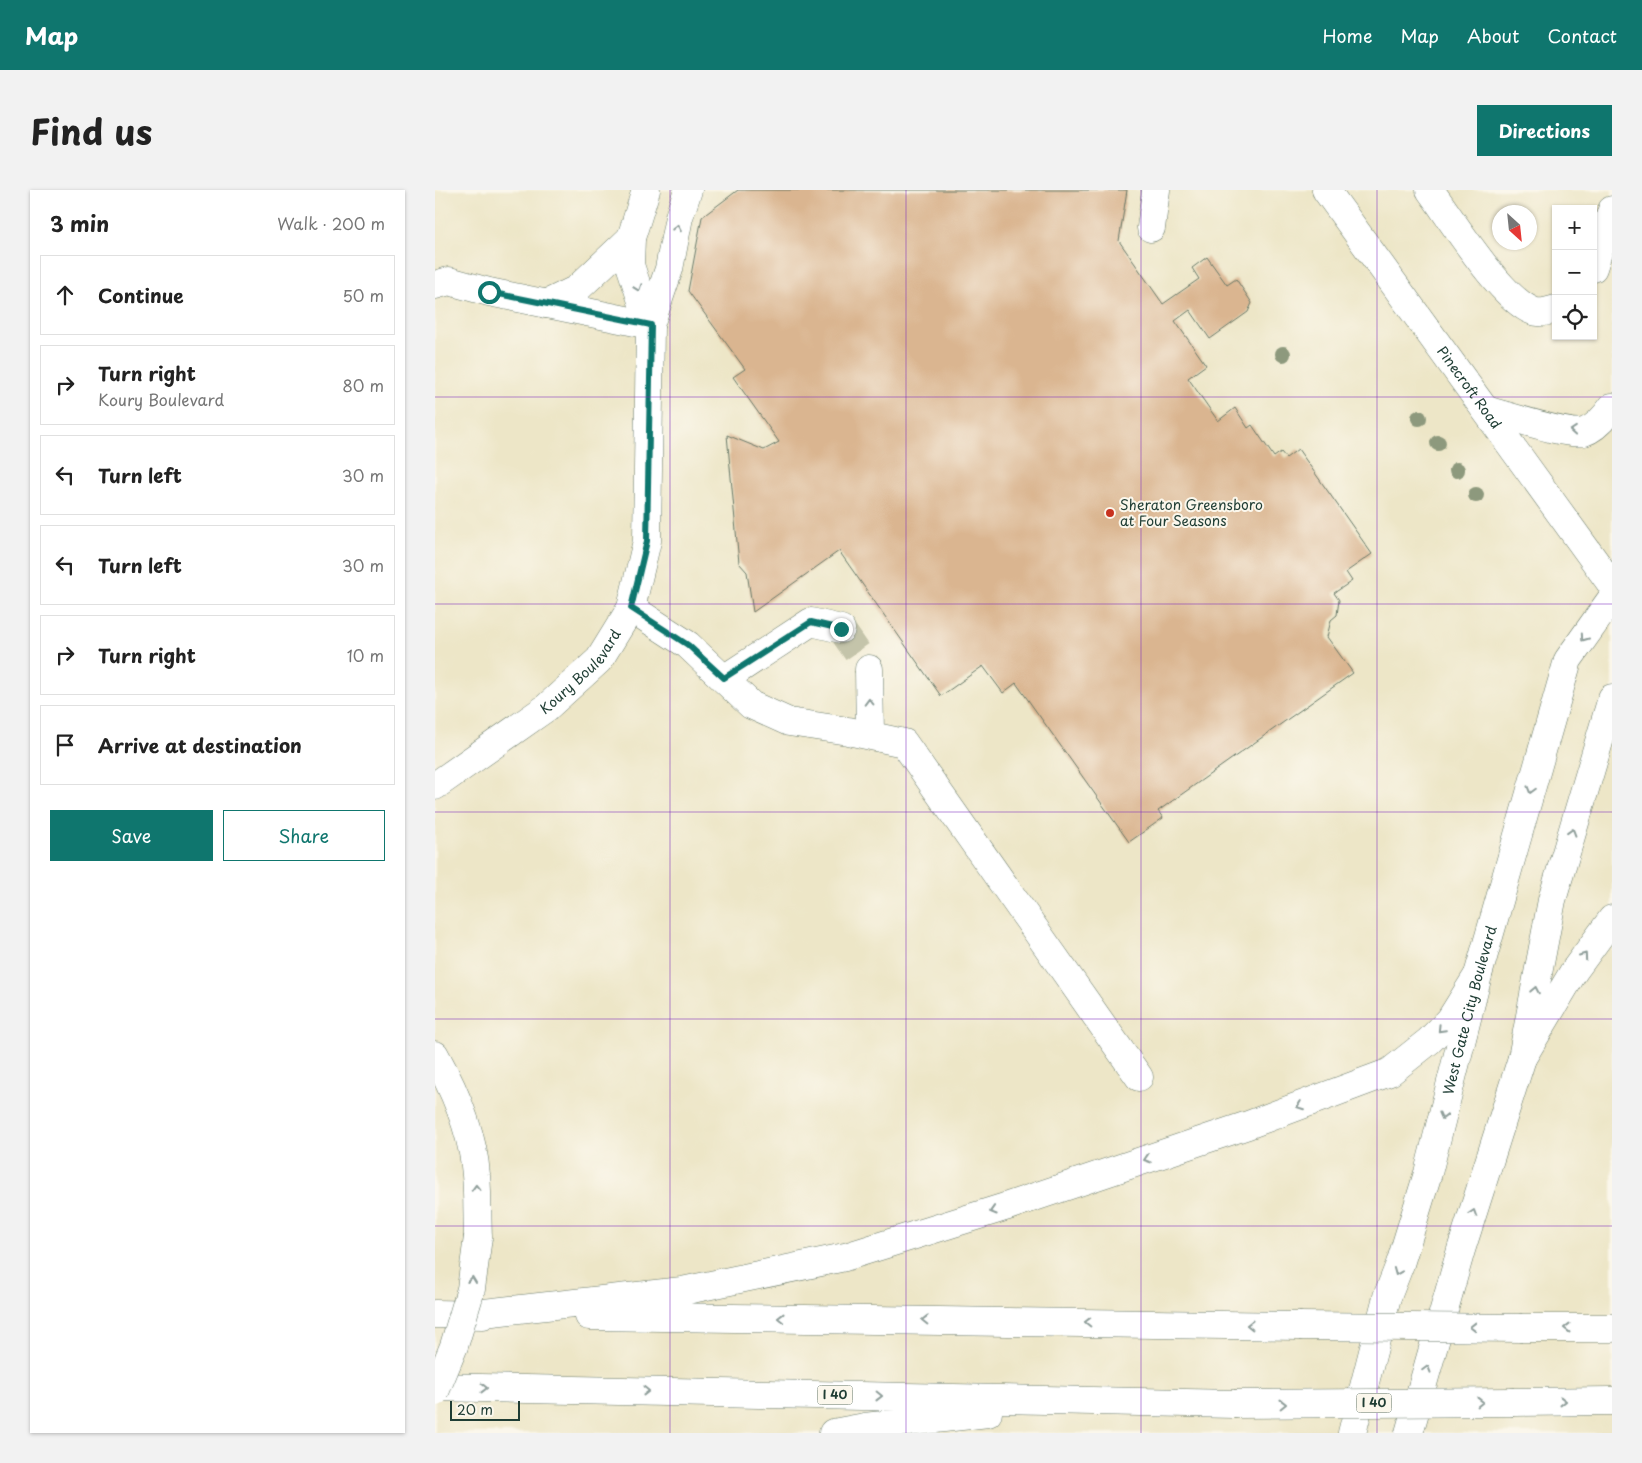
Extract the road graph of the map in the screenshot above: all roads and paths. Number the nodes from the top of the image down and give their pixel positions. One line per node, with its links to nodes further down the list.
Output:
1 (646, 190): 8 (main road, Koury Boulevard)
2 (688, 190): 13 (main road, Koury Boulevard, one-way to 2)
3 (1156, 190): 7 (main road)
4 (1326, 190): 15 (main road, Pinecroft Road)
5 (1430, 190): 12 (main road)
6 (1612, 210): 9 (main road)
7 (1151, 228)
8 (631, 238): 11 (main road); 13 (main road, Koury Boulevard, one-way to 13)
9 (1597, 256)
10 (435, 285): 11 (main road)
11 (547, 304): 13 (main road)
12 (1552, 309)
13 (651, 325): 18 (main road, Koury Boulevard)
14 (1612, 407): 15 (main road, one-way to 15)
15 (1486, 410): 16 (main road, Pinecroft Road)
16 (1612, 585)
17 (1612, 598): 26 (main road, West Gate City Boulevard, one-way to 26)
18 (631, 608): 21 (main road); 24 (main road, Koury Boulevard)
19 (841, 629): 21 (main road)
20 (869, 669): 23 (main road, one-way to 20)
21 (724, 678): 23 (main road)
22 (1612, 698): 28 (main road, one-way to 22)
23 (870, 735): 29 (main road)
24 (435, 786)
25 (1612, 919): 28 (main road, one-way to 25)
26 (1478, 975): 31 (main road, one-way to 31); 38 (main road, West Gate City Boulevard, one-way to 38)
27 (435, 1055): 34 (main road, one-way to 27, bridge)
28 (1522, 1058): 39 (main road, one-way to 28)
29 (1139, 1077)
30 (435, 1314): 31 (main road)
31 (466, 1315): 32 (main road, one-way to 31, bridge)
32 (1612, 1328)
33 (435, 1387): 36 (main road, I 40, one-way to 36)
34 (435, 1392)
35 (1612, 1401): 36 (main road, I 40, one-way to 35, bridge)
36 (1202, 1404): 37 (main road)
37 (833, 1433)
38 (1351, 1433)
39 (1409, 1433)

